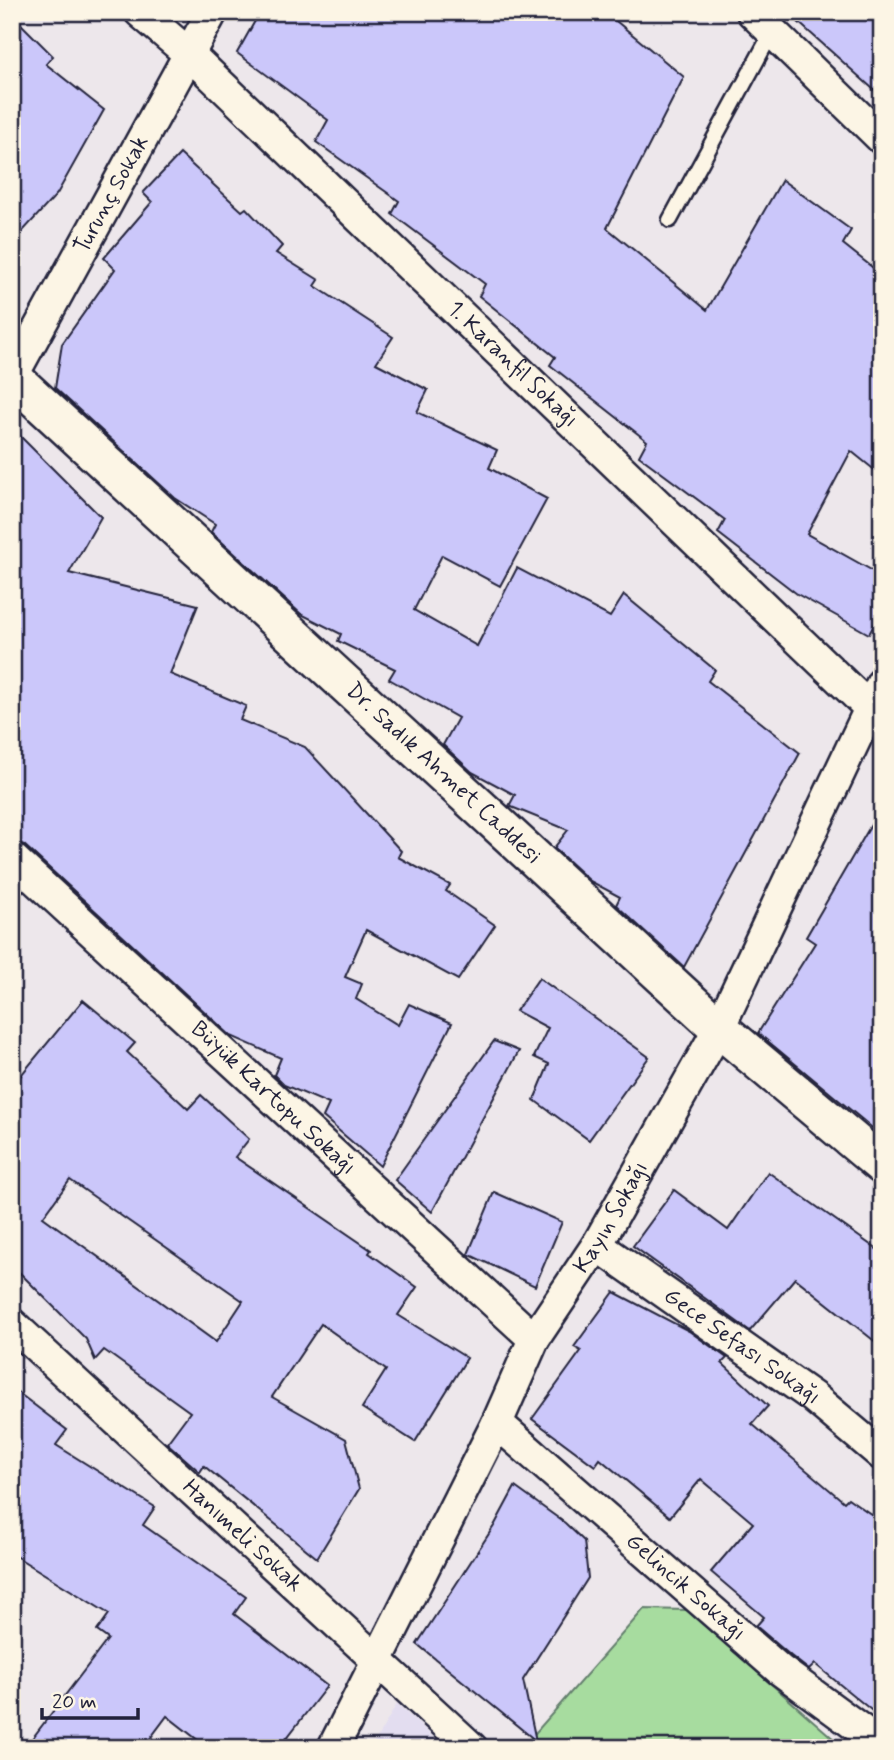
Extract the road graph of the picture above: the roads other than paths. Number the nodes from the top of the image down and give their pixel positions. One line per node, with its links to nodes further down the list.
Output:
1 (139, 12): 4 (street, 1. Karanfil Sokağı)
2 (212, 12): 4 (street, Turunç Sokak)
3 (762, 22): 5 (street); 6 (lane)
4 (190, 54): 7 (street, Turunç Sokak); 8 (street, 1. Karanfil Sokağı)
5 (882, 139)
6 (670, 220)
7 (12, 377): 10 (street, Dr. Sadık Ahmet Caddesi)
8 (877, 703): 10 (street, Kayın Sokağı)
9 (12, 858): 14 (street, Büyük Kartopu Sokağı)
10 (719, 1028): 11 (street, Dr. Sadık Ahmet Caddesi); 12 (street, Kayın Sokağı)
11 (882, 1165)
12 (597, 1245): 14 (street, Kayın Sokağı); 16 (street, Gece Sefası Sokağı)
13 (12, 1324): 17 (street, Hanımeli Sokak)
14 (534, 1339): 15 (street, Kayın Sokağı)
15 (498, 1423): 17 (street, Kayın Sokağı); 18 (street, Gelincik Sokağı)
16 (882, 1455)
17 (379, 1662): 19 (street, Kayın Sokağı); 20 (street, Hanımeli Sokak)
18 (882, 1745)
19 (333, 1748)
20 (472, 1748)

